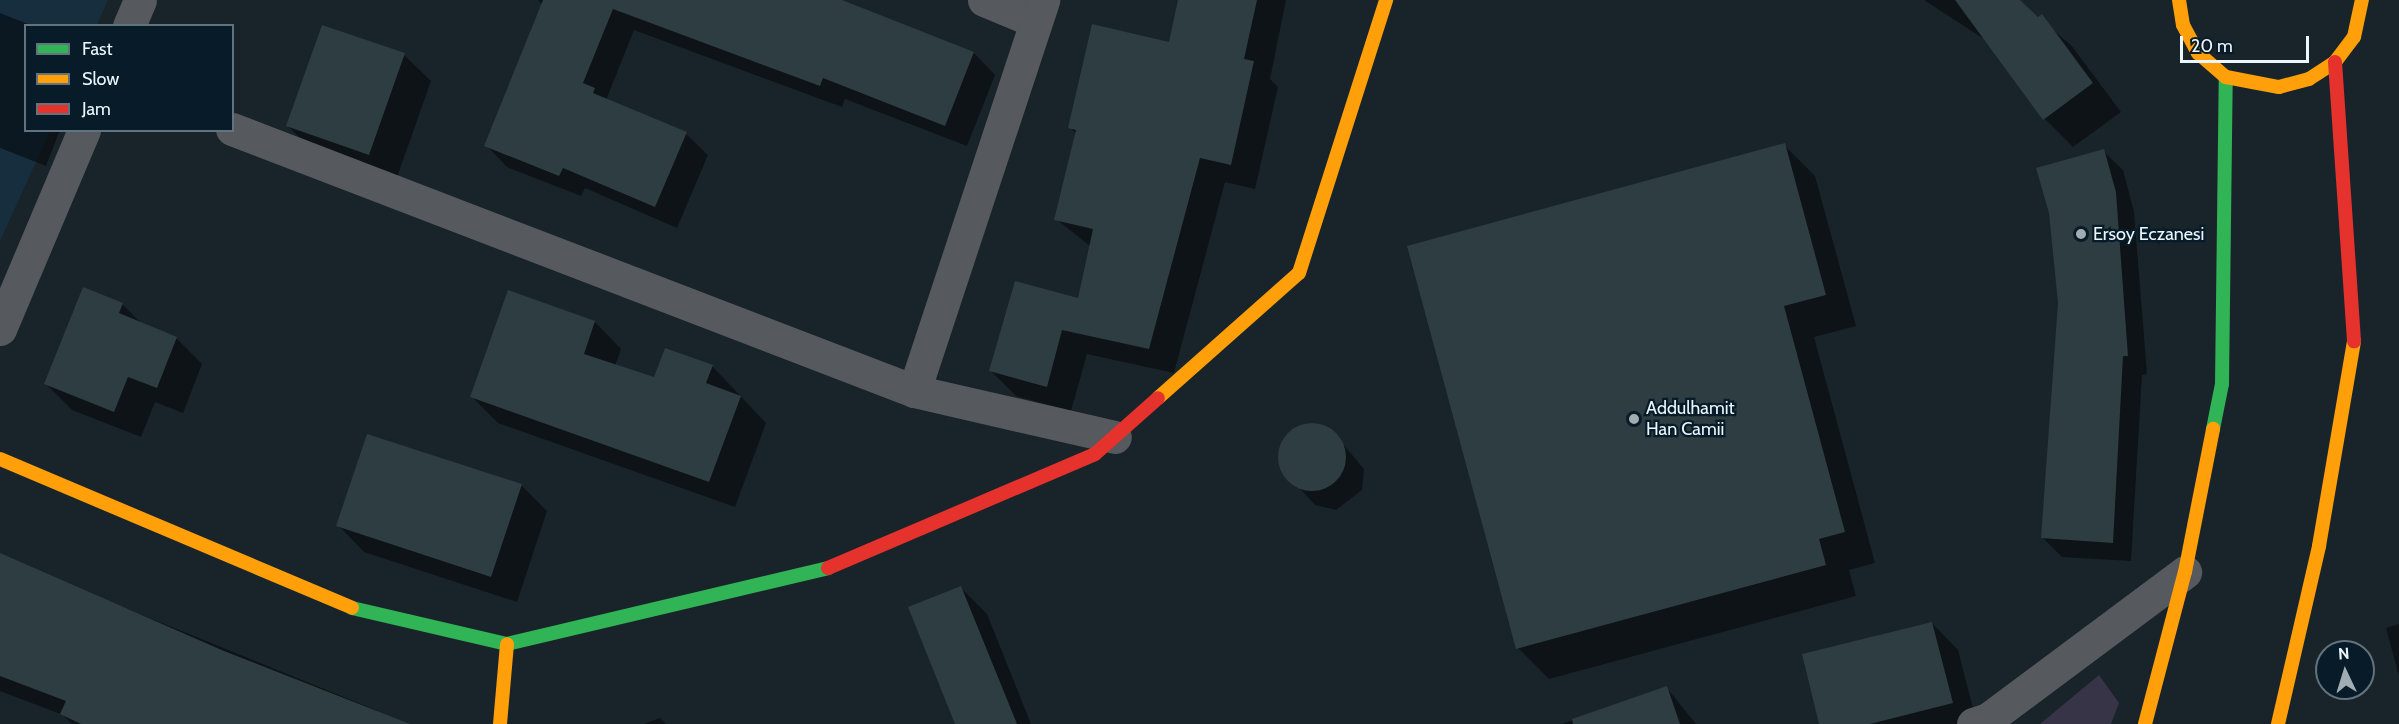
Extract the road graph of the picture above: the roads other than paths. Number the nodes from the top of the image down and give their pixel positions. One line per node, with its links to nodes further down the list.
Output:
1 (140, 0): 9 (street)
2 (984, 0): 8 (street)
3 (1386, 0): 17 (street)
4 (2162, 0): 10 (street)
5 (2179, 0): 10 (street)
6 (2378, 5): 7 (street)
7 (2361, 7): 11 (street)
8 (1039, 10): 16 (street)
9 (130, 24)
10 (2183, 25): 12 (street)
11 (2335, 62): 12 (street); 24 (street)
12 (2226, 76): 19 (street)
13 (234, 130): 16 (street)
14 (83, 132): 15 (street)
15 (0, 328)
16 (914, 391): 17 (street)
17 (1115, 437): 20 (street)
18 (0, 459): 20 (street)
19 (2185, 572): 22 (street); 23 (street)
20 (507, 644): 21 (street)
21 (500, 724)
22 (1972, 724)
23 (2145, 724)
24 (2278, 724)

